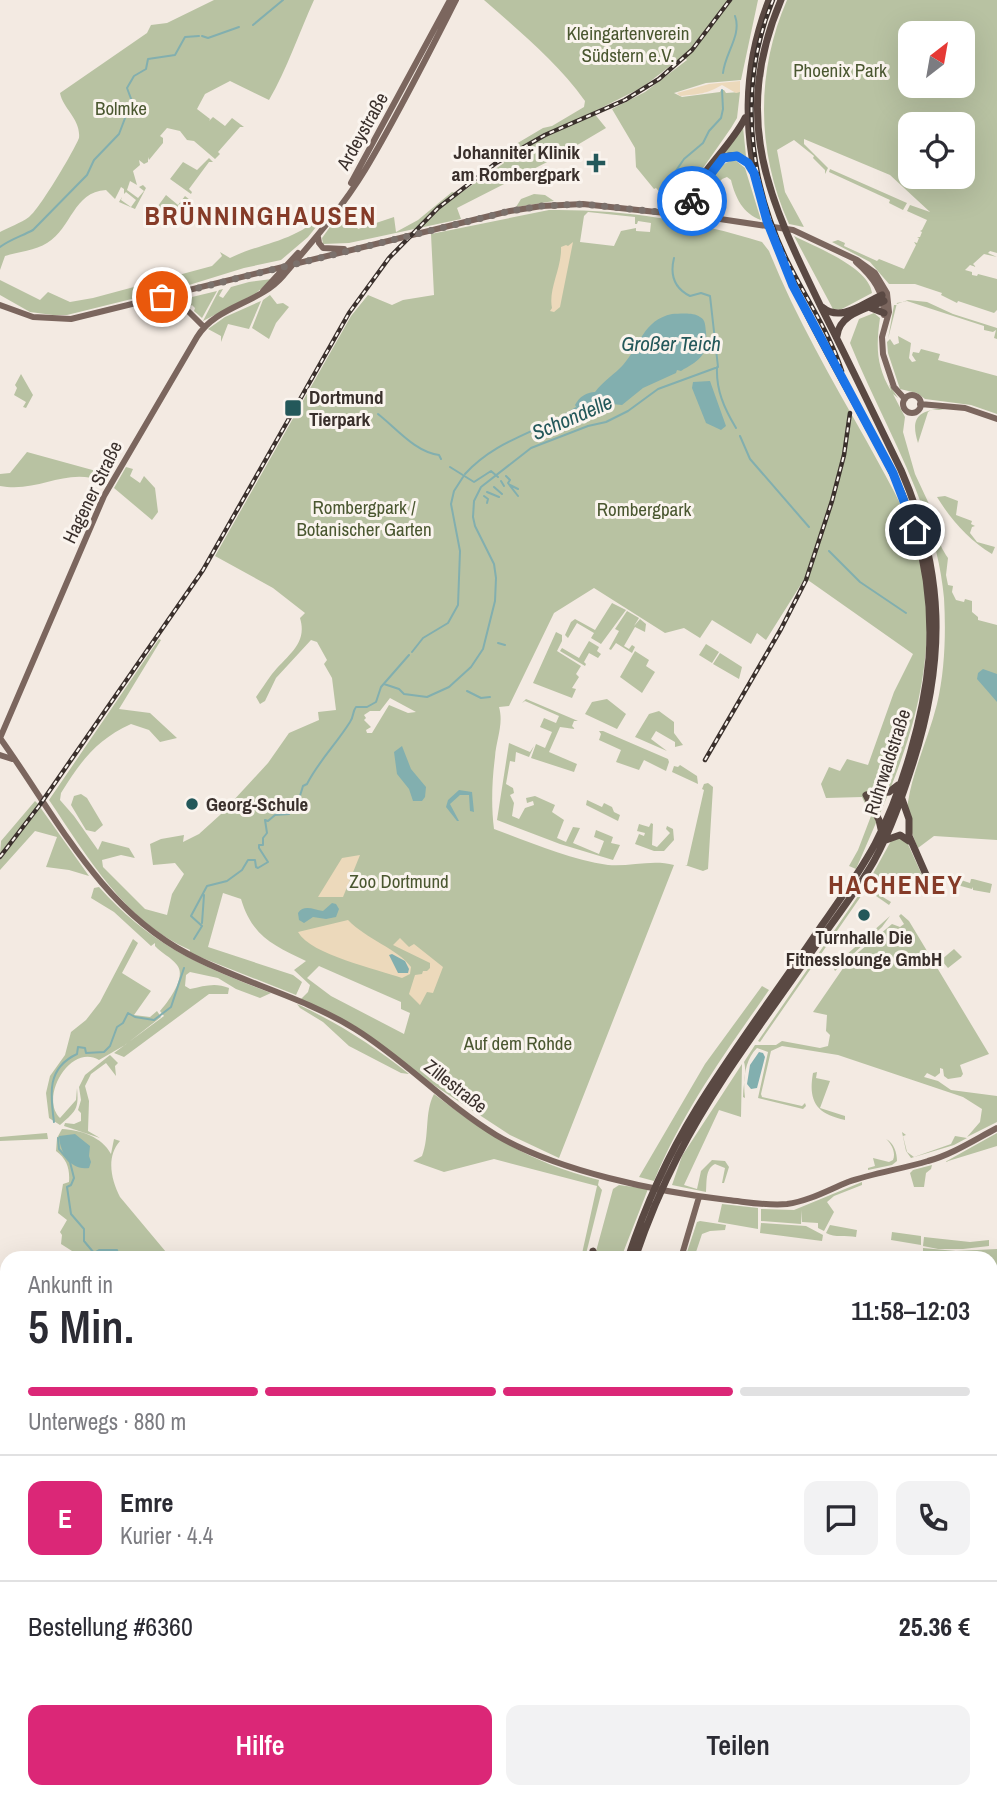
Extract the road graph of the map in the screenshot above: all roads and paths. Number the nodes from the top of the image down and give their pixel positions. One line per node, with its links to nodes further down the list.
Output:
1 (450, 0): 14 (main road, Ardeystraße)
2 (456, 0): 10 (main road, Ardeystraße)
3 (769, 0): 5 (highway)
4 (781, 0): 18 (highway, Ruhrwaldstraße)
5 (747, 114): 6 (highway, Ruhrwaldstraße); 8 (highway)
6 (754, 173): 7 (highway); 28 (highway, Ruhrwaldstraße)
7 (695, 195): 8 (highway); 9 (highway)
8 (685, 215): 9 (main road); 11 (main road)
9 (708, 217): 12 (main road)
10 (319, 234): 11 (main road); 13 (main road, Ardeystraße)
11 (353, 249): 13 (main road)
12 (843, 253): 17 (main road); 23 (main road)
13 (293, 265): 14 (main road); 16 (main road, Hagener Straße)
14 (285, 267): 15 (main road); 16 (main road, Hagener Straße)
15 (172, 295): 19 (main road); 22 (main road)
16 (260, 296): 22 (main road, Hagener Straße)
17 (883, 298): 18 (highway); 20 (highway); 21 (main road)
18 (819, 302): 24 (highway, Ruhrwaldstraße)
19 (0, 305)
20 (870, 307): 21 (highway); 24 (highway)
21 (884, 313): 23 (main road)
22 (204, 327): 29 (main road, Hagener Straße)
23 (884, 327): 25 (main road)
24 (838, 340): 28 (highway, Ruhrwaldstraße)
25 (905, 399): 26 (main road); 26 (main road)
26 (920, 404): 27 (main road)
27 (997, 419)
28 (933, 645): 34 (highway, Ruhrwaldstraße); 35 (highway, Ruhrwaldstraße)
29 (10, 714): 30 (main road); 31 (main road, Hagener Straße)
30 (0, 719)
31 (0, 738): 33 (main road, Zillestraße)
32 (0, 755): 33 (main road)
33 (17, 762): 41 (main road, Zillestraße)
34 (900, 782): 36 (highway, Ruhrwaldstraße); 36 (highway)
35 (903, 794): 37 (highway, Ruhrwaldstraße); 38 (highway)
36 (881, 831): 44 (highway, Ruhrwaldstraße)
37 (884, 842): 38 (highway); 45 (highway, Ruhrwaldstraße)
38 (912, 844): 39 (highway)
39 (927, 877)
40 (997, 1128): 42 (main road, Zillestraße)
41 (698, 1197): 42 (main road, Zillestraße); 43 (main road)
42 (709, 1198): 43 (main road)
43 (696, 1209): 46 (main road)
44 (634, 1251)
45 (635, 1251)
46 (683, 1251)

